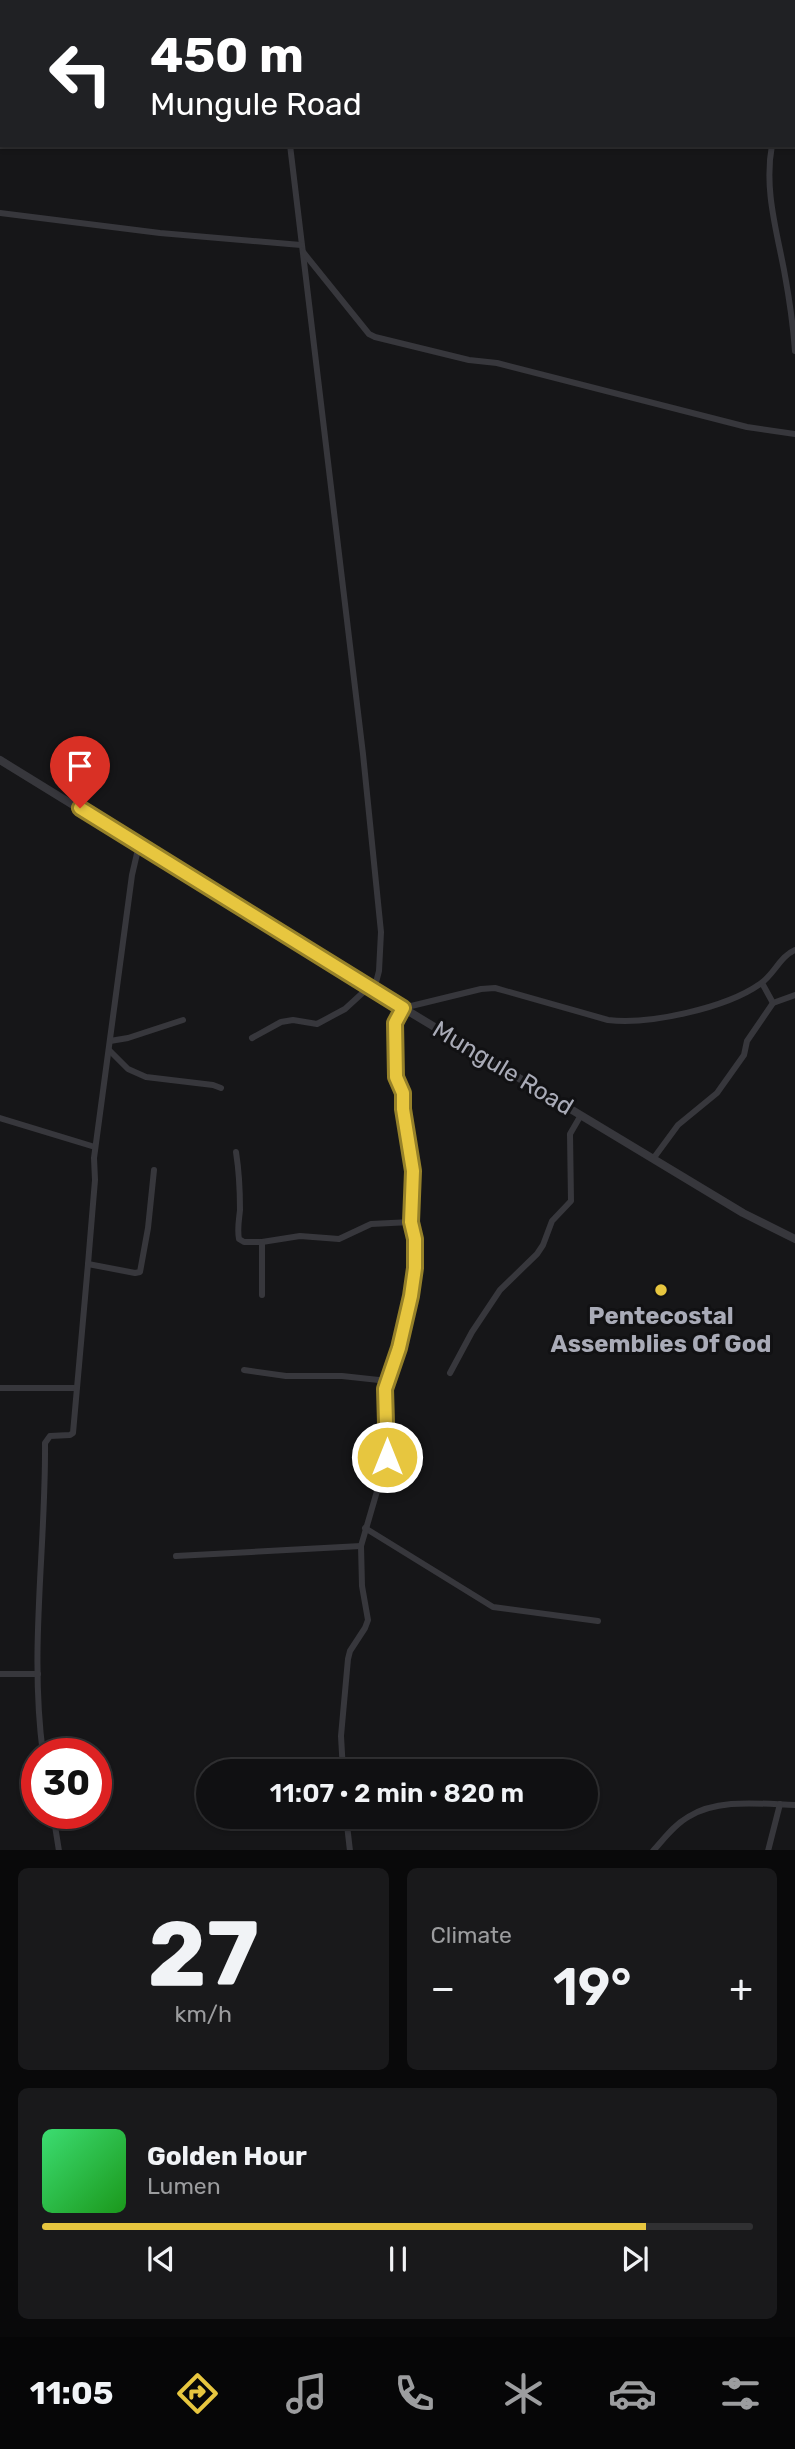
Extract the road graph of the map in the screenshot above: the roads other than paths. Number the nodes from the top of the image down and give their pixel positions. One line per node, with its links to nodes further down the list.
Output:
1 (290, 147): 4 (street)
2 (772, 147): 5 (street)
3 (0, 213): 4 (street)
4 (301, 248): 6 (street); 11 (street)
5 (795, 351)
6 (795, 434)
7 (0, 760): 8 (street, Mungule Road)
8 (139, 845): 11 (street, Mungule Road); 17 (street)
9 (795, 950): 10 (street)
10 (762, 983): 13 (street); 14 (street)
11 (371, 988): 14 (street, Mungule Road); 16 (street)
12 (795, 995): 13 (street)
13 (774, 1003): 24 (street)
14 (403, 1008): 20 (street, Mungule Road); 26 (street)
15 (183, 1020): 17 (street)
16 (251, 1038)
17 (110, 1041): 18 (street)
18 (109, 1050): 19 (street); 22 (street)
19 (221, 1088)
20 (581, 1115): 24 (street, Mungule Road); 32 (street)
21 (0, 1118): 22 (street)
22 (95, 1147): 29 (street)
23 (236, 1152): 28 (street)
24 (653, 1159): 27 (street, Mungule Road)
25 (154, 1170): 29 (street)
26 (411, 1222): 28 (street); 33 (street)
27 (795, 1239)
28 (262, 1242): 30 (street)
29 (88, 1264): 35 (street)
30 (262, 1295)
31 (244, 1370): 33 (street)
32 (450, 1373)
33 (388, 1381): 36 (street)
34 (0, 1388): 35 (street)
35 (75, 1388): 41 (street)
36 (365, 1528): 37 (street); 39 (street)
37 (361, 1546): 38 (street); 43 (street)
38 (176, 1556)
39 (598, 1621)
40 (0, 1674): 41 (street)
41 (38, 1674): 42 (street)
42 (41, 1738)
43 (342, 1759)
44 (780, 1804): 45 (street); 50 (street); 51 (street)
45 (795, 1805)
46 (56, 1829): 48 (street)
47 (348, 1829): 49 (street)
48 (59, 1850)
49 (351, 1850)
50 (653, 1850)
51 (768, 1850)

